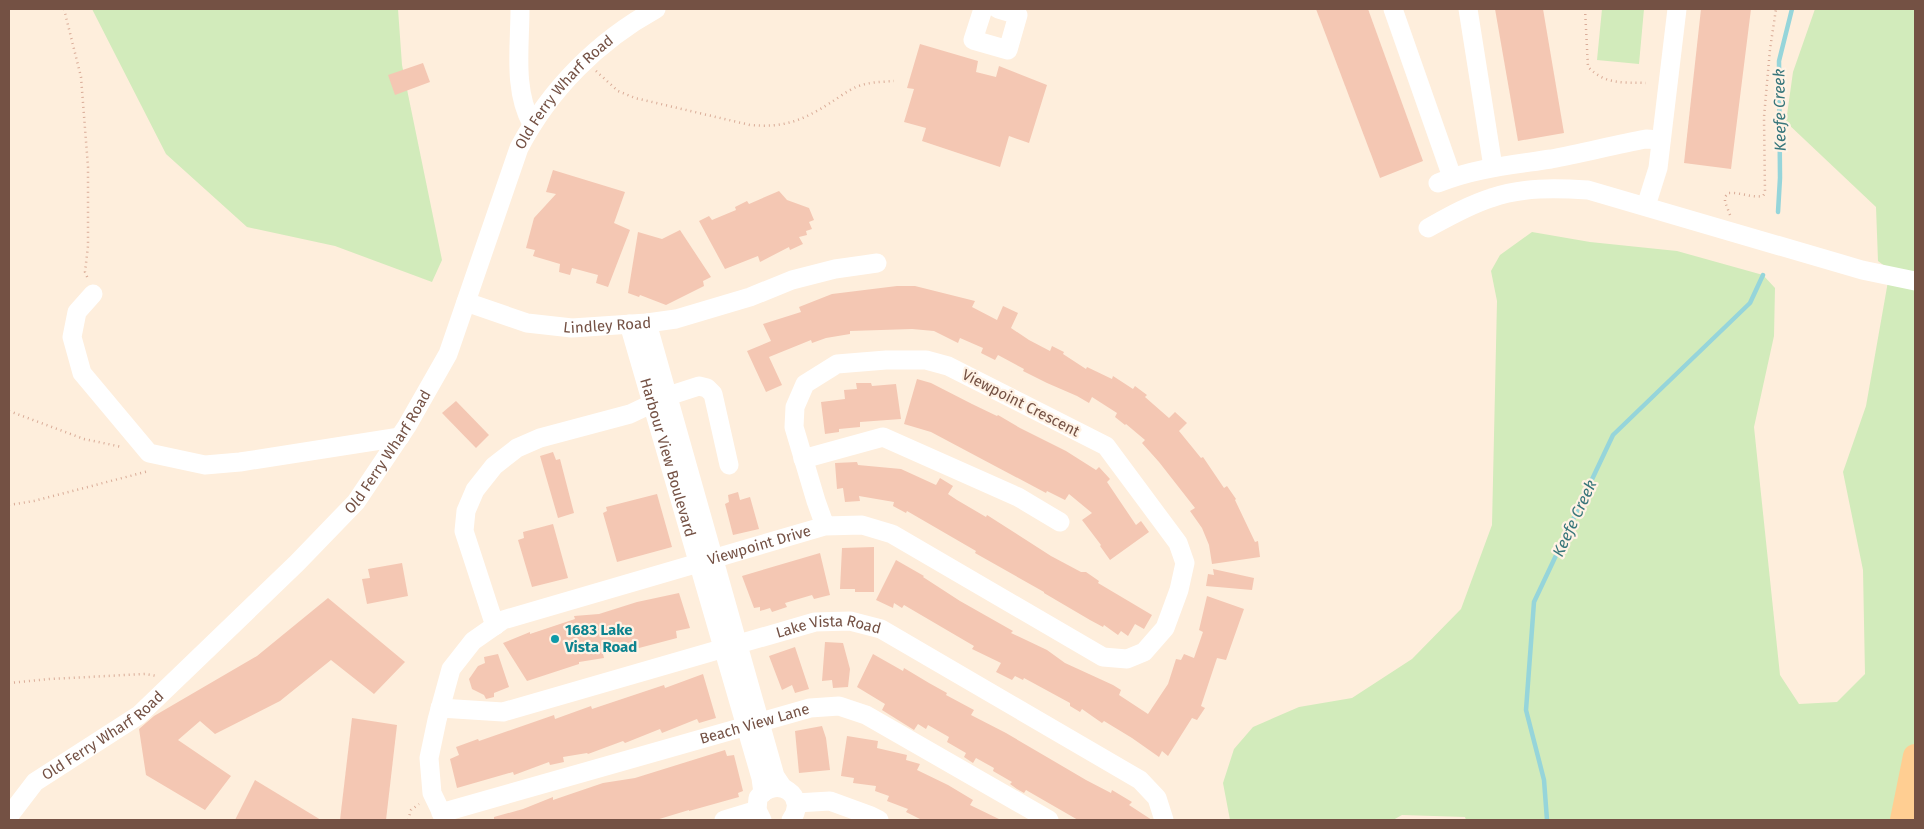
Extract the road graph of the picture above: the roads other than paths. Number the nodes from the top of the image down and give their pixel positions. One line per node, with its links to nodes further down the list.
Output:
1 (520, 9): 6 (street)
2 (656, 9): 6 (street, Old Ferry Wharf Road)
3 (1393, 9): 8 (street)
4 (1468, 9): 8 (street)
5 (1676, 9): 7 (street)
6 (532, 124): 14 (street, Old Ferry Wharf Road)
7 (1661, 140): 8 (street); 9 (street)
8 (1493, 167)
9 (1646, 206): 10 (street); 12 (street)
10 (1428, 228)
11 (877, 263): 15 (street, Lindley Road)
12 (1915, 281)
13 (93, 294): 17 (street)
14 (466, 302): 15 (street, Lindley Road); 17 (street, Old Ferry Wharf Road)
15 (638, 324): 16 (street, Harbour View Boulevard)
16 (660, 400): 19 (street); 22 (street, Harbour View Boulevard); 23 (street)
17 (400, 437): 32 (street, Old Ferry Wharf Road)
18 (803, 459): 20 (street); 21 (street, Viewpoint Crescent); 25 (street, Viewpoint Crescent)
19 (729, 465)
20 (1060, 522)
21 (825, 526): 22 (street, Viewpoint Drive); 25 (street, Viewpoint Drive)
22 (706, 561): 23 (street, Viewpoint Drive); 24 (street, Harbour View Boulevard)
23 (495, 626): 26 (street, Viewpoint Drive)
24 (731, 646): 26 (street, Lake Vista Road); 27 (street, Harbour View Boulevard); 37 (street, Lake Vista Road)
25 (1103, 657)
26 (440, 708): 33 (street, Viewpoint Drive)
27 (753, 724): 29 (street, Harbour View Boulevard); 30 (street, Harbour View Boulevard); 33 (street, Beach View Lane); 36 (street, Beach View Lane)
28 (1915, 756): 38 (main road)
29 (783, 788): 30 (street); 31 (street, Harbour View Boulevard)
30 (761, 808): 34 (street)
31 (793, 812): 35 (street)
32 (9, 816)
33 (443, 816)
34 (724, 820)
35 (879, 820)
36 (1049, 820)
37 (1164, 820)
38 (1902, 820)

